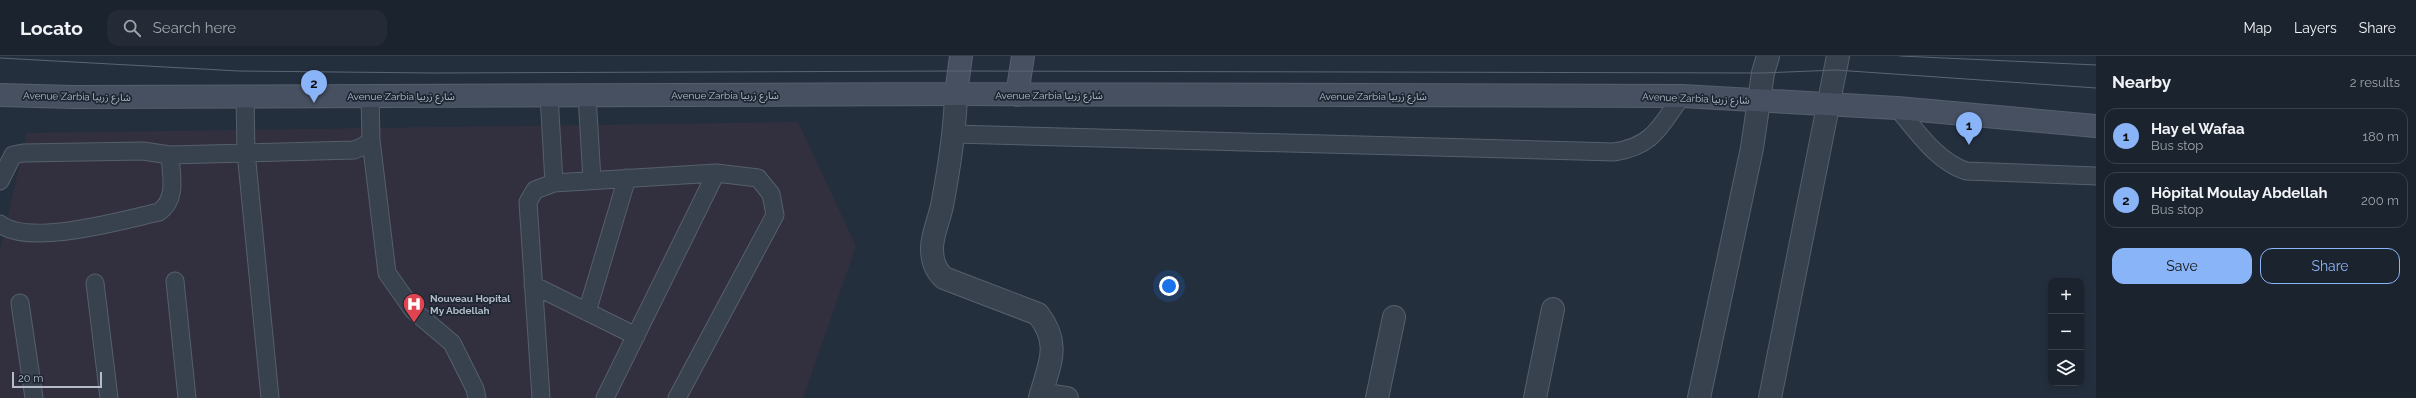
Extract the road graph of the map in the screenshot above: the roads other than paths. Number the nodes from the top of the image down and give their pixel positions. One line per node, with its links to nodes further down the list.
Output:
1 (960, 56): 5 (main road)
2 (1023, 56): 9 (main road)
3 (1768, 56): 13 (street)
4 (1838, 56): 14 (street)
5 (956, 94): 8 (main road, Avenue Zarbia شارع زربيا); 9 (main road, Avenue Zarbia شارع زربيا); 17 (street)
6 (0, 95): 10 (main road, Avenue Zarbia شارع زربيا)
7 (549, 95): 8 (main road, Avenue Zarbia شارع زربيا); 11 (main road, Avenue Zarbia شارع زربيا); 26 (lane)
8 (587, 95): 24 (lane)
9 (1017, 95): 12 (main road, Avenue Zarbia شارع زربيا)
10 (245, 96): 11 (main road, Avenue Zarbia شارع زربيا); 19 (lane)
11 (370, 96): 18 (lane)
12 (1682, 96): 13 (main road, Avenue Zarbia شارع زربيا); 17 (lane)
13 (1760, 100): 14 (main road, Avenue Zarbia شارع زربيا); 37 (street)
14 (1830, 104): 15 (main road, Avenue Zarbia شارع زربيا); 49 (street)
15 (1897, 108): 16 (main road, Avenue Zarbia شارع زربيا); 22 (lane)
16 (2096, 126)
17 (955, 134): 36 (street)
18 (371, 140): 19 (lane); 42 (lane)
19 (246, 152): 20 (lane); 41 (lane)
20 (170, 155): 25 (lane); 27 (lane)
21 (716, 173): 23 (lane); 35 (lane); 45 (lane)
22 (2096, 176)
23 (626, 178): 24 (lane); 33 (lane)
24 (592, 180): 26 (lane)
25 (0, 181)
26 (554, 183): 30 (lane)
27 (0, 227)
28 (175, 281): 40 (lane)
29 (95, 283): 39 (lane)
30 (533, 285): 33 (lane); 43 (lane)
31 (20, 303): 38 (lane)
32 (1554, 309): 48 (street)
33 (587, 312): 35 (lane)
34 (1394, 317): 47 (street)
35 (636, 336): 44 (lane)
36 (1041, 396): 46 (street)
37 (1703, 397)
38 (34, 398)
39 (109, 398)
40 (187, 398)
41 (270, 398)
42 (477, 398)
43 (541, 398)
44 (605, 398)
45 (677, 398)
46 (1067, 398)
47 (1377, 398)
48 (1534, 398)
49 (1770, 398)

